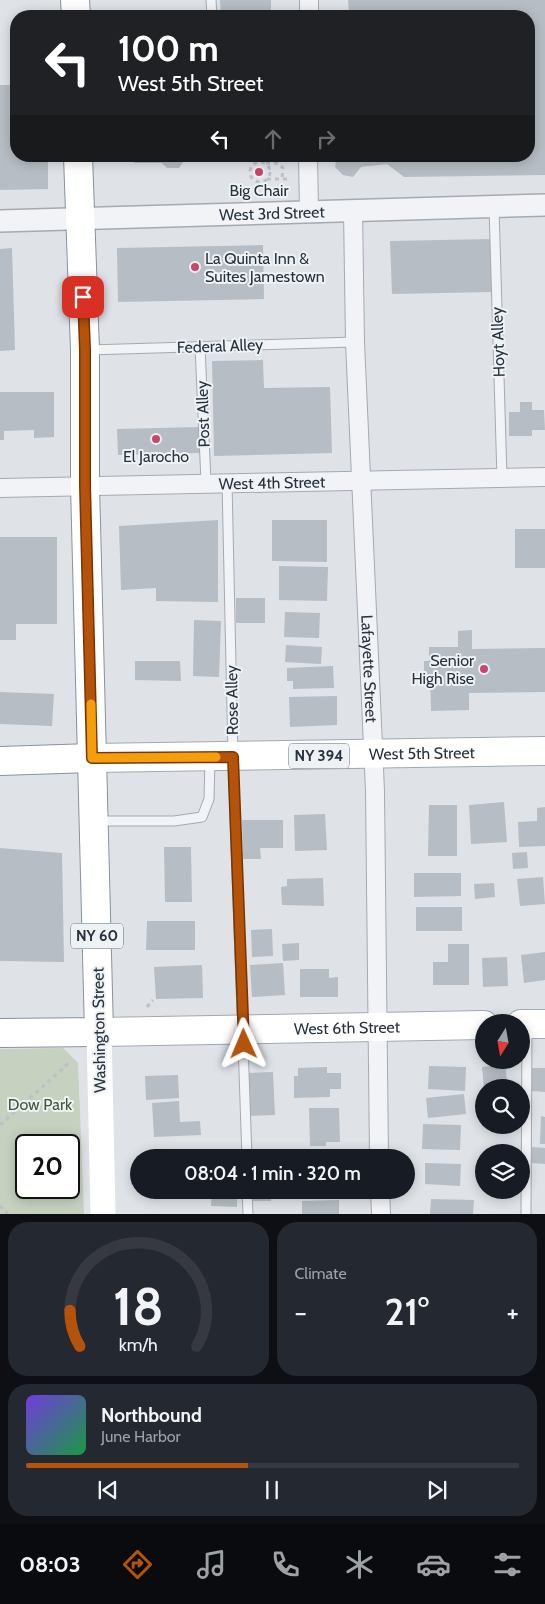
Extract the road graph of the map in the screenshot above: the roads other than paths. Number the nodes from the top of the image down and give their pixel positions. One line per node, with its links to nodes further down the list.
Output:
1 (78, 162): 7 (main road, Washington Street / NY 60)
2 (308, 162): 6 (street)
3 (545, 205): 4 (street, West 3rd Street)
4 (494, 206): 5 (street, West 3rd Street); 13 (lane, Hoyt Alley)
5 (353, 210): 6 (street, West 3rd Street); 9 (street, Lafayette Street)
6 (309, 212): 7 (street, West 3rd Street)
7 (79, 218): 8 (street, West 3rd Street); 11 (main road, Washington Street / NY 60)
8 (0, 221)
9 (355, 342): 10 (lane, Federal Alley); 16 (street, Lafayette Street)
10 (200, 346): 11 (lane, Federal Alley); 14 (lane, Post Alley)
11 (85, 350): 17 (main road, Washington Street / NY 60)
12 (545, 477): 13 (street, West 4th Street)
13 (502, 478): 16 (street, West 4th Street)
14 (206, 482): 15 (street, West 4th Street); 17 (street, West 4th Street)
15 (228, 482): 16 (street, West 4th Street); 21 (lane, Rose Alley)
16 (360, 482): 20 (street, Lafayette Street)
17 (85, 485): 18 (street, West 4th Street); 22 (main road, Washington Street / NY 60)
18 (0, 488)
19 (545, 751): 20 (main road, West 5th Street / NY 394)
20 (373, 755): 21 (main road, West 5th Street / NY 394); 27 (street, Lafayette Street)
21 (221, 757): 22 (main road, West 5th Street / NY 394); 24 (lane); 28 (lane, Rose Alley)
22 (92, 758): 23 (main road, West 5th Street); 24 (main road, Washington Street / NY 60)
23 (0, 761)
24 (94, 821): 29 (main road, Washington Street / NY 60)
25 (531, 1024): 38 (lane)
26 (475, 1025): 27 (main road, West 6th Street)
27 (376, 1026): 28 (main road, West 6th Street); 32 (street, Lafayette Street)
28 (243, 1028): 29 (main road, West 6th Street); 31 (lane, Rose Alley)
29 (99, 1032): 30 (main road, West 6th Street); 35 (main road, Washington Street)
30 (0, 1033)
31 (247, 1149)
32 (379, 1149)
33 (247, 1199): 36 (lane)
34 (380, 1199): 37 (street)
35 (103, 1214)
36 (248, 1214)
37 (381, 1214)
38 (526, 1214)

